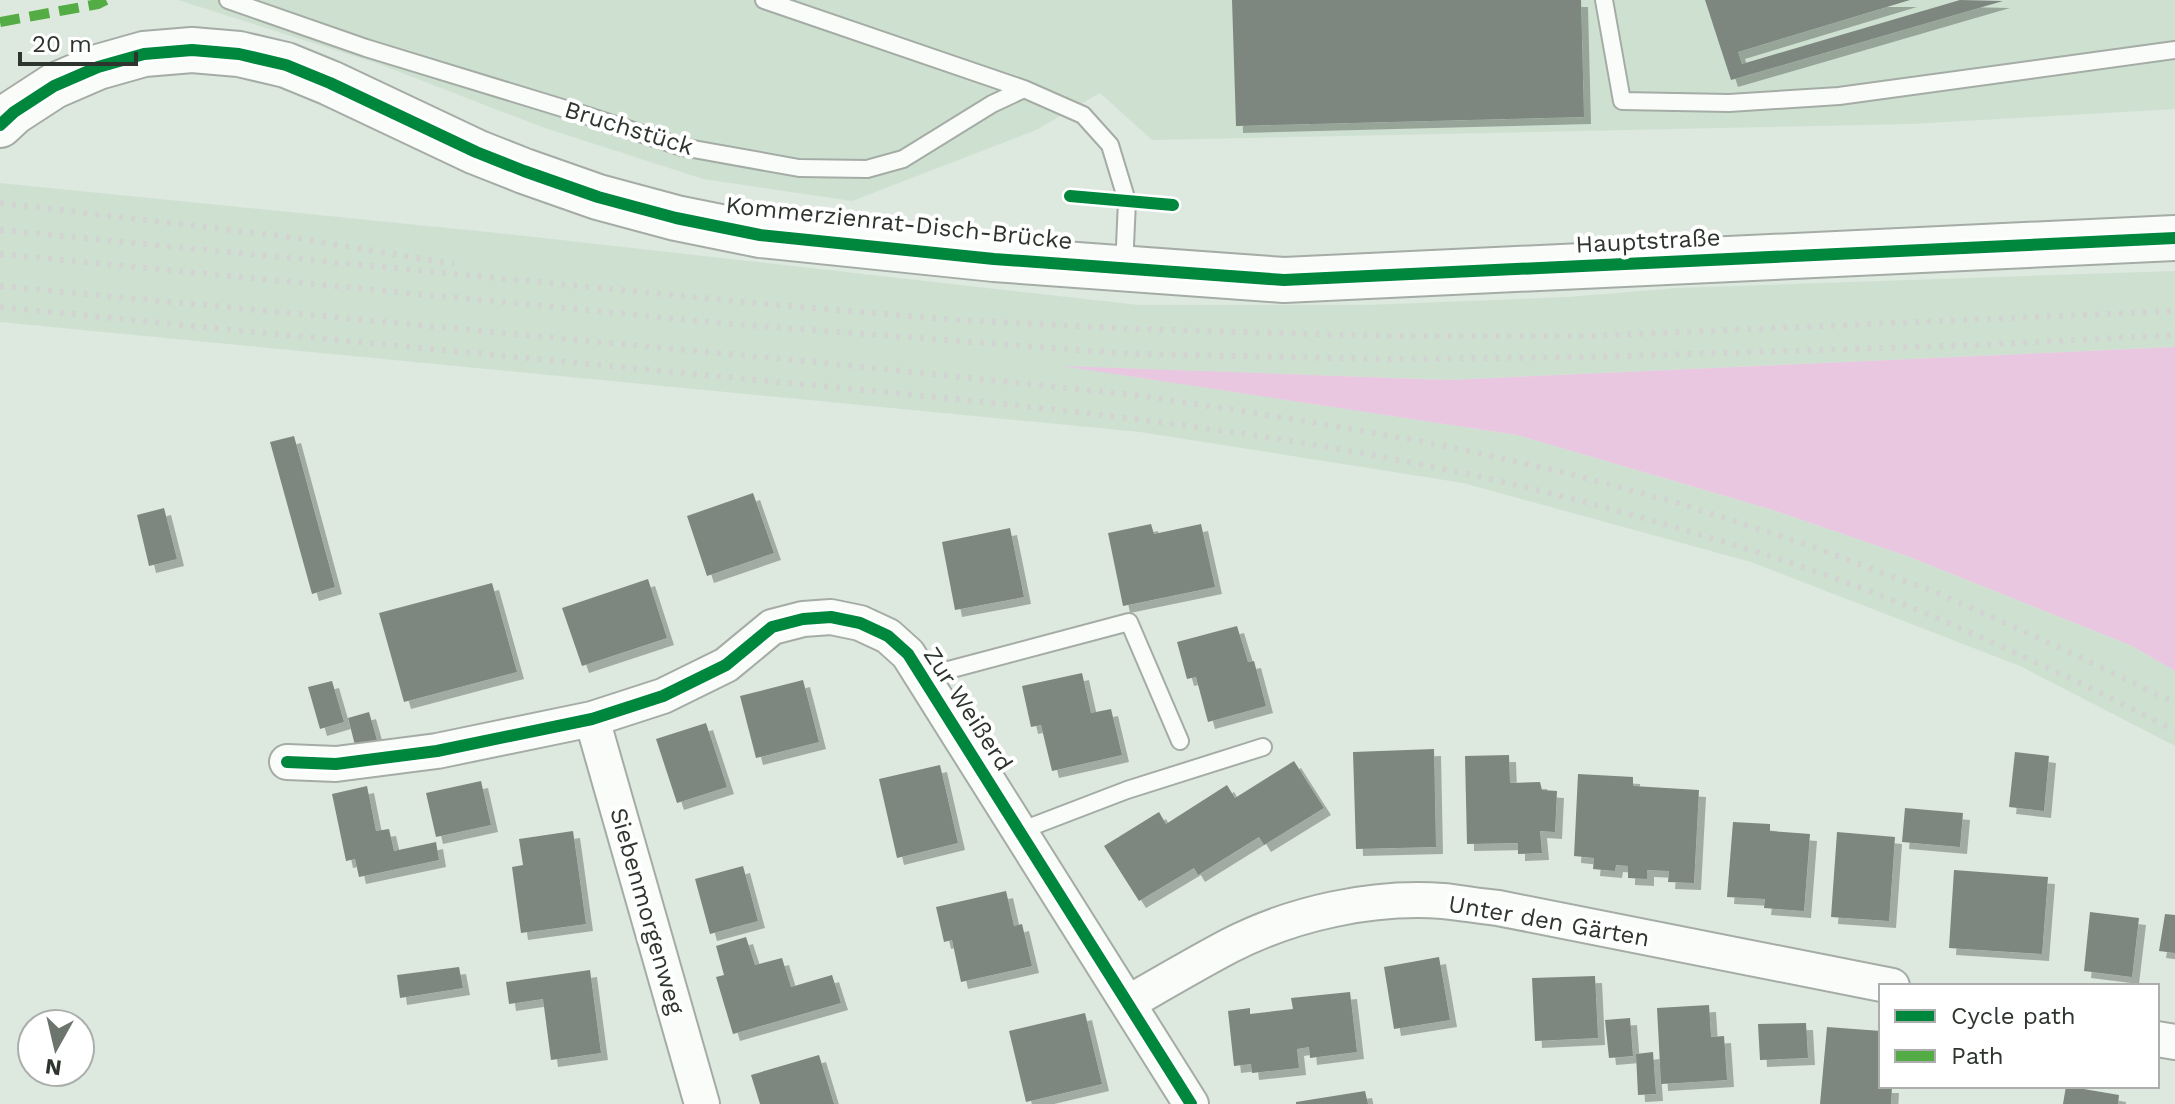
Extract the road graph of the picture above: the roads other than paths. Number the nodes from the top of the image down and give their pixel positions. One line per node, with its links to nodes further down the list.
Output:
1 (228, 0): 5 (lane, Bruchstück)
2 (764, 0): 5 (lane)
3 (1604, 0): 4 (lane)
4 (2175, 50)
5 (1024, 89): 8 (lane)
6 (17, 112): 8 (street, Kommerzienrat-Disch-Brücke)
7 (2175, 238): 8 (street, Hauptstraße)
8 (1124, 268)
9 (922, 677): 10 (street, Zur Weißerd); 11 (lane); 14 (street, Zur Weißerd)
10 (592, 719): 13 (street, Zur Weißerd); 17 (street, Siebenmorgenweg)
11 (1180, 741)
12 (1263, 747): 14 (lane)
13 (287, 762)
14 (1020, 831): 16 (street, Zur Weißerd)
15 (1882, 984): 16 (street, Unter den Gärten)
16 (1128, 1003): 18 (street, Zur Weißerd)
17 (702, 1104)
18 (1191, 1104)

